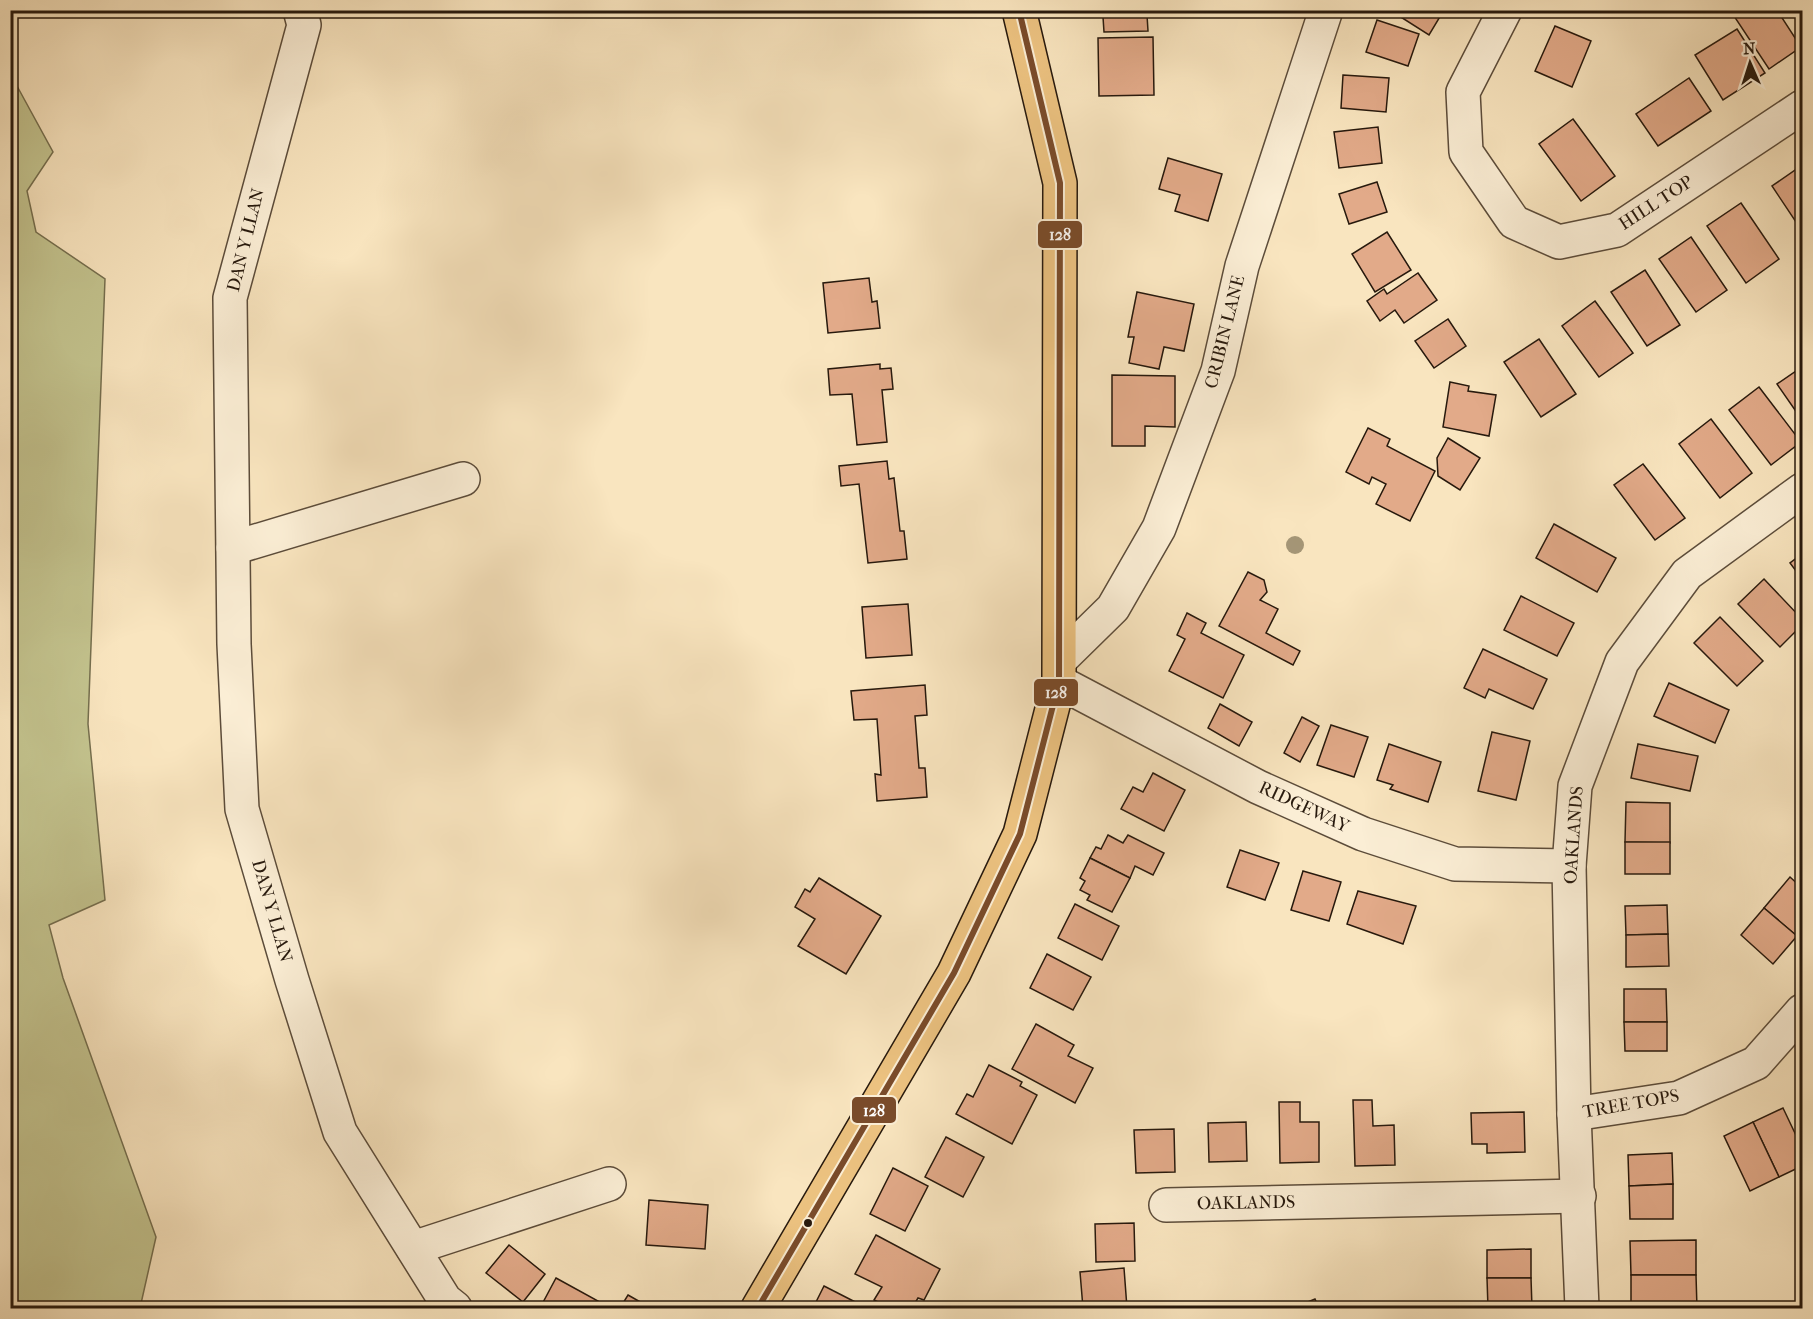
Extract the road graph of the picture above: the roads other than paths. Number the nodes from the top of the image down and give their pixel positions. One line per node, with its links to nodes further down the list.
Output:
1 (300, 10): 8 (street, DAN Y LLAN)
2 (1019, 10): 9 (main road)
3 (1326, 10): 9 (street, CRIBIN LANE)
4 (1505, 10): 5 (street, HILL TOP)
5 (1803, 107)
6 (464, 479): 8 (street)
7 (1803, 490): 10 (street, OAKLANDS)
8 (233, 548): 16 (street, DAN Y LLAN)
9 (1060, 671): 10 (street, RIDGEWAY); 18 (main road)
10 (1569, 866): 12 (street, OAKLANDS)
11 (1803, 1011): 12 (street, TREE TOPS)
12 (1574, 1114): 14 (street, OAKLANDS)
13 (609, 1184): 16 (street)
14 (1579, 1196): 15 (street, OAKLANDS); 19 (street, OAKLANDS)
15 (1166, 1205)
16 (413, 1248): 17 (street, DAN Y LLAN)
17 (455, 1308)
18 (758, 1308)
19 (1582, 1308)

